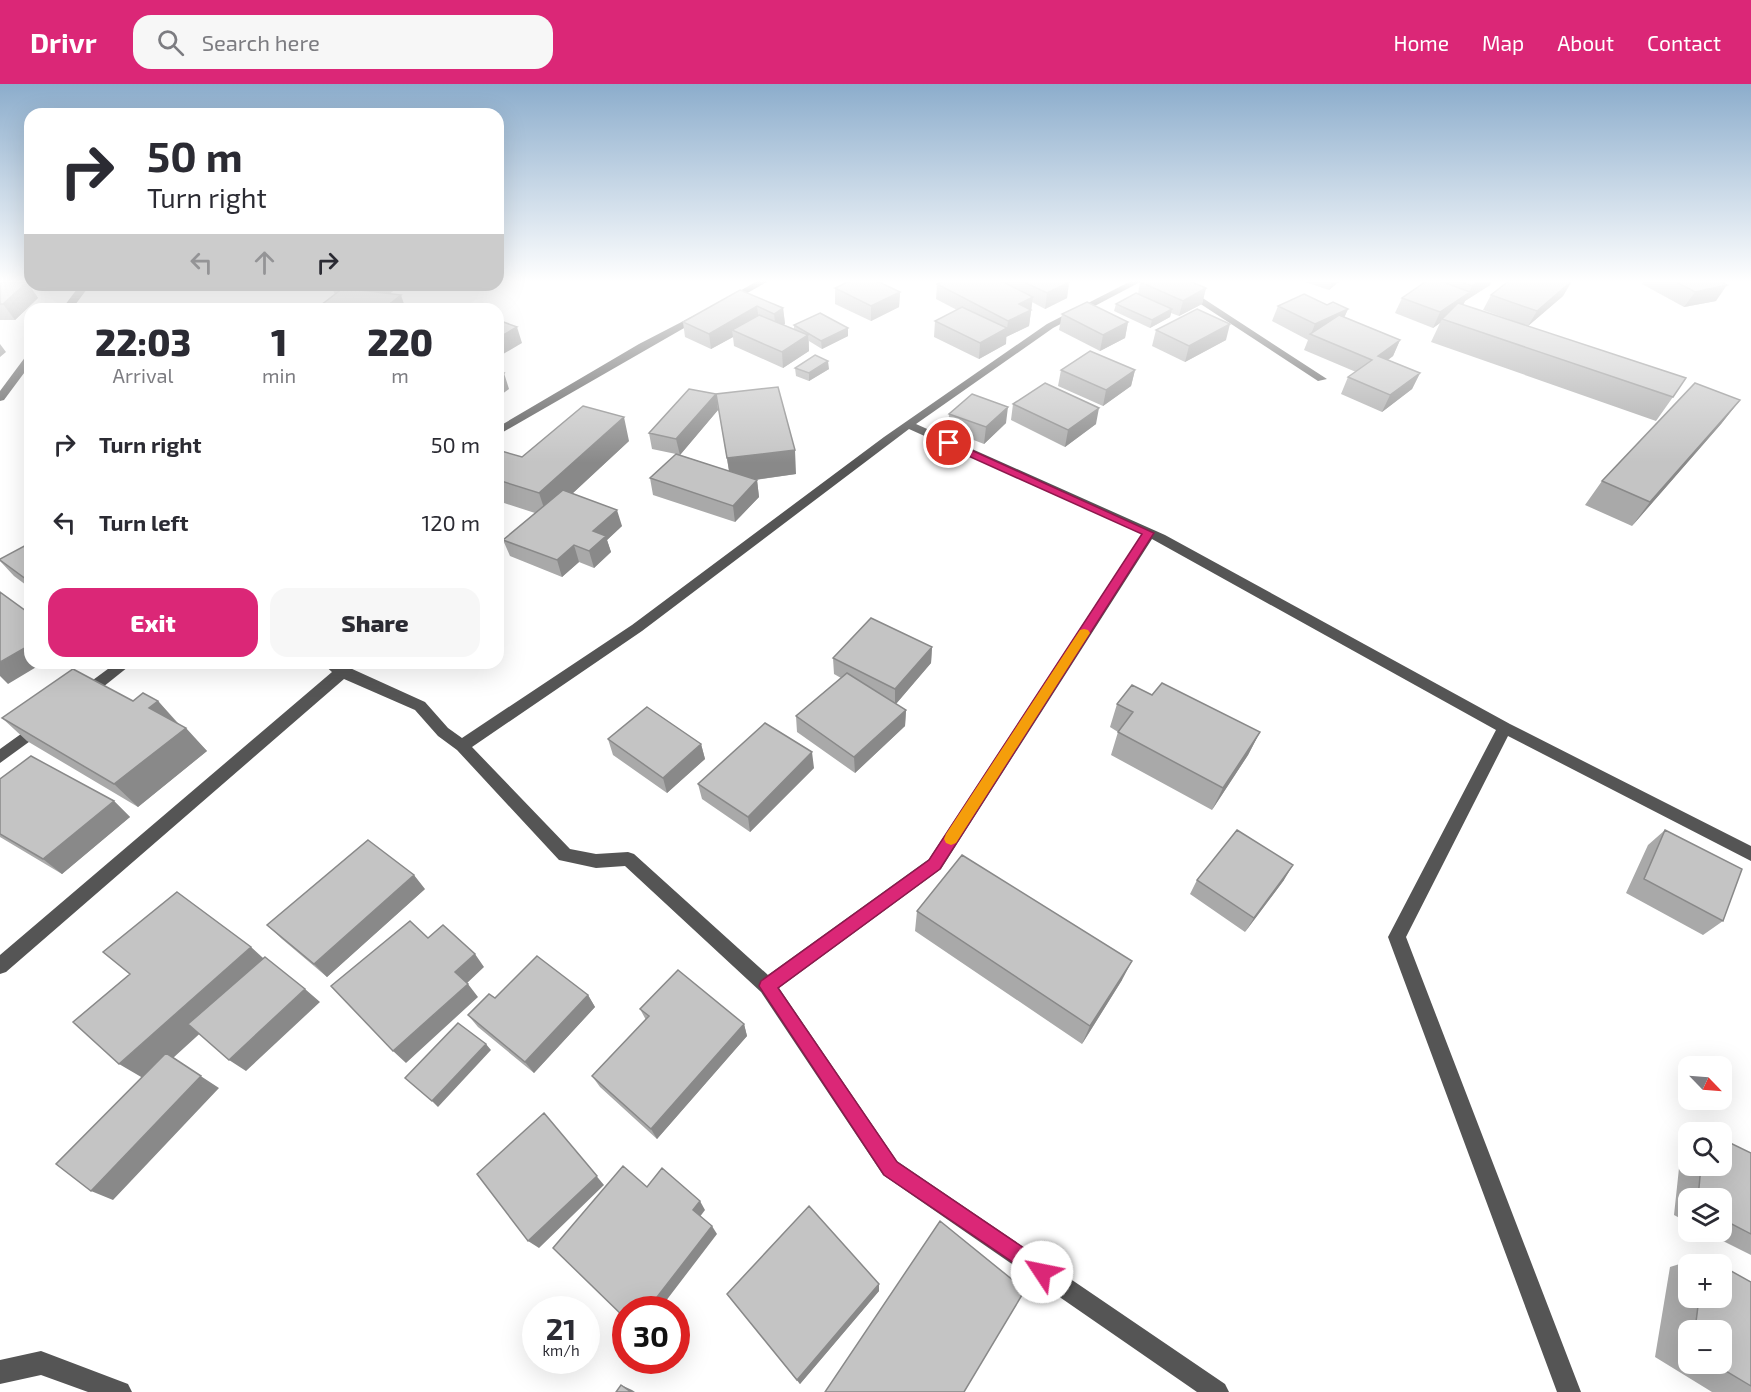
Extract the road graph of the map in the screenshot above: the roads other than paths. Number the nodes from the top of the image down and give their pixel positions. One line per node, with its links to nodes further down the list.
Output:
1 (653, 341): 8 (street)
2 (1028, 341): 7 (street)
3 (1263, 341): 5 (street)
4 (24, 366): 6 (street)
5 (1322, 379)
6 (0, 398)
7 (908, 425): 9 (street); 16 (street)
8 (504, 428)
9 (1149, 533): 15 (street); 20 (street)
10 (118, 669): 13 (street)
11 (333, 669): 19 (street)
12 (339, 669): 16 (street)
13 (72, 703)
14 (54, 717): 17 (street)
15 (1505, 728): 18 (street); 24 (street)
16 (462, 746): 20 (street)
17 (0, 757)
18 (1751, 854)
19 (0, 966)
20 (767, 986): 23 (street)
21 (0, 1372): 22 (street)
22 (120, 1392)
23 (1217, 1392)
24 (1569, 1392)

